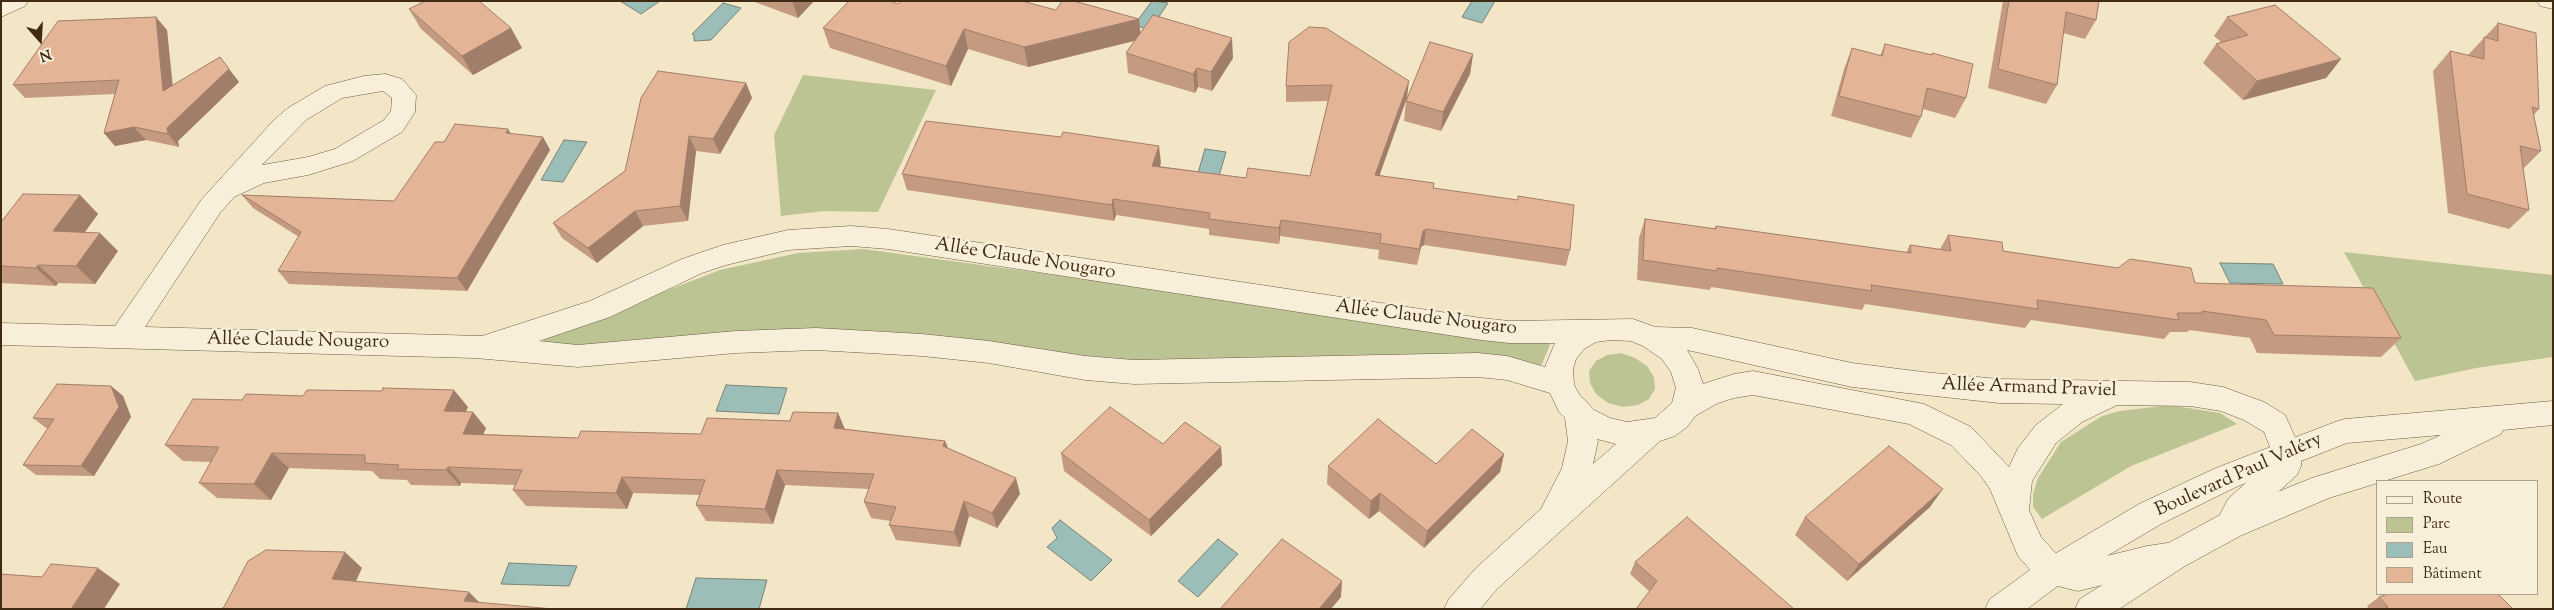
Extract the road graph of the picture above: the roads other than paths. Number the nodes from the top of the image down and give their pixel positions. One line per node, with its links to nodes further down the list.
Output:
1 (17, 1): 4 (street)
2 (2548, 1): 3 (street)
3 (2553, 2)
4 (1, 9)
5 (225, 190): 5 (street); 8 (street)
6 (1590, 332): 9 (street); 10 (street, Allée Claude Nougaro); 11 (street)
7 (1, 334): 8 (street, Allée Claude Nougaro)
8 (122, 338): 10 (street, Allée Claude Nougaro)
9 (1653, 338): 12 (street, Allée Armand Praviel); 13 (street)
10 (475, 347): 11 (street, Allée Claude Nougaro)
11 (1560, 385): 15 (street)
12 (2117, 394): 18 (street, Allée Armand Praviel); 19 (street)
13 (1685, 407): 17 (street); 19 (street, Allée Armand Praviel)
14 (2553, 413): 16 (street, Boulevard Paul Valéry)
15 (1579, 414): 17 (street); 20 (street)
16 (2503, 419): 18 (street, Boulevard Paul Valéry); 21 (street, Boulevard Paul Valéry)
17 (1650, 432): 20 (street)
18 (2287, 452): 21 (street); 23 (street, Boulevard Paul Valéry)
19 (2014, 510): 23 (street, Allée Armand Praviel)
20 (1552, 519): 24 (street)
21 (2229, 526): 22 (street, Boulevard Paul Valéry)
22 (2174, 556): 23 (street); 26 (street, Boulevard Paul Valéry)
23 (2052, 572): 25 (street, Boulevard Paul Valéry)
24 (1460, 609)
25 (2001, 609)
26 (2091, 609)

